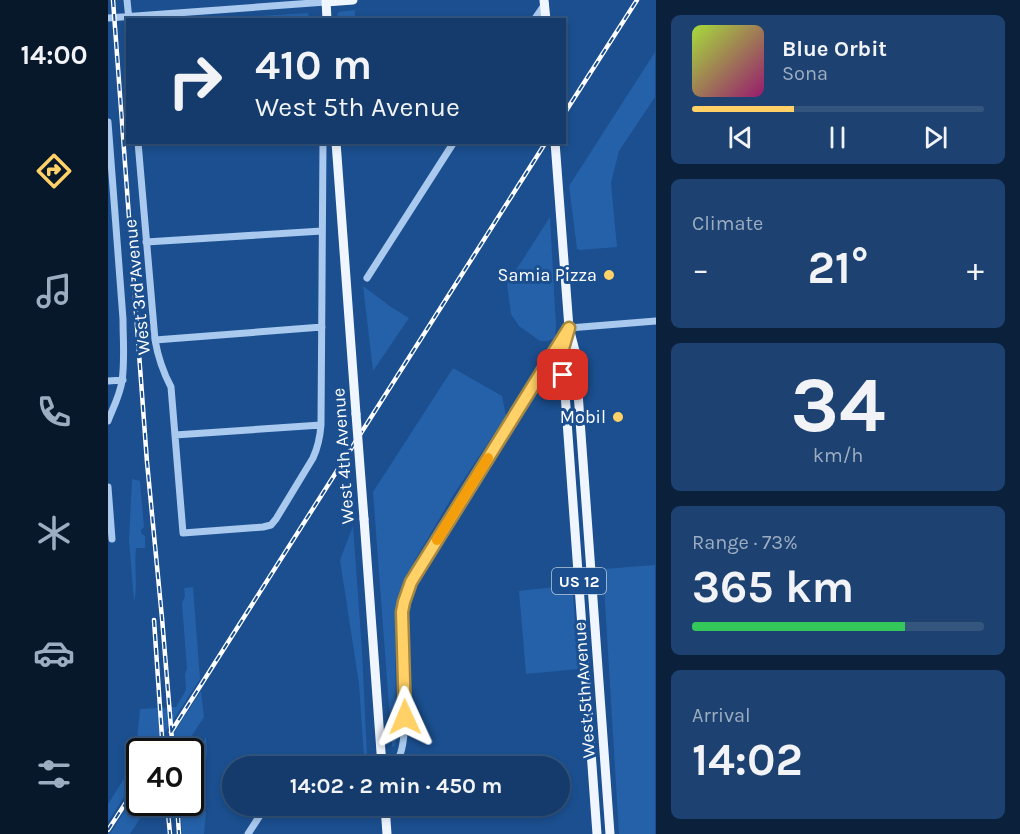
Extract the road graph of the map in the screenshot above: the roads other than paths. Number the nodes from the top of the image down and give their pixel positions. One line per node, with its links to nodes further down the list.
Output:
1 (127, 0): 6 (street)
2 (353, 0): 3 (main road)
3 (326, 1): 6 (street); 7 (main road)
4 (544, 2): 8 (street); 9 (main road)
5 (108, 18): 6 (street)
6 (129, 18)
7 (327, 18)
8 (535, 18)
9 (546, 18)
10 (108, 122): 11 (street)
11 (108, 134): 19 (street)
12 (138, 144): 18 (street, West 3rd Avenue)
13 (323, 144): 17 (street)
14 (336, 144): 37 (main road, West 4th Avenue, bridge)
15 (453, 144): 21 (street)
16 (555, 144): 24 (main road, West 5th Avenue / US 12)
17 (322, 231): 18 (street); 23 (street)
18 (146, 242): 25 (street, West 3rd Avenue)
19 (118, 258): 20 (street); 26 (street)
20 (110, 259)
21 (367, 278)
22 (656, 321): 24 (street)
23 (322, 327): 25 (street); 29 (street)
24 (569, 328): 32 (main road, West 5th Avenue / US 12); 33 (main road, West 5th Avenue / US 12); 38 (street)
25 (155, 340): 30 (street, West 3rd Avenue)
26 (123, 380): 27 (street); 28 (street)
27 (108, 381)
28 (108, 421)
29 (321, 425): 30 (street); 30 (street, West 3rd Avenue)
30 (175, 435)
31 (108, 487): 34 (street)
32 (585, 489): 33 (main road); 35 (main road, West 5th Avenue / US 12)
33 (572, 490): 36 (main road, West 5th Avenue / US 12)
34 (112, 539)
35 (599, 672): 36 (main road); 44 (main road, West 5th Avenue / US 12)
36 (586, 673): 43 (main road, West 5th Avenue / US 12)
37 (381, 756)
38 (399, 756)
39 (260, 816): 41 (street)
40 (386, 816): 42 (main road)
41 (248, 834)
42 (387, 834)
43 (597, 834)
44 (610, 834)

